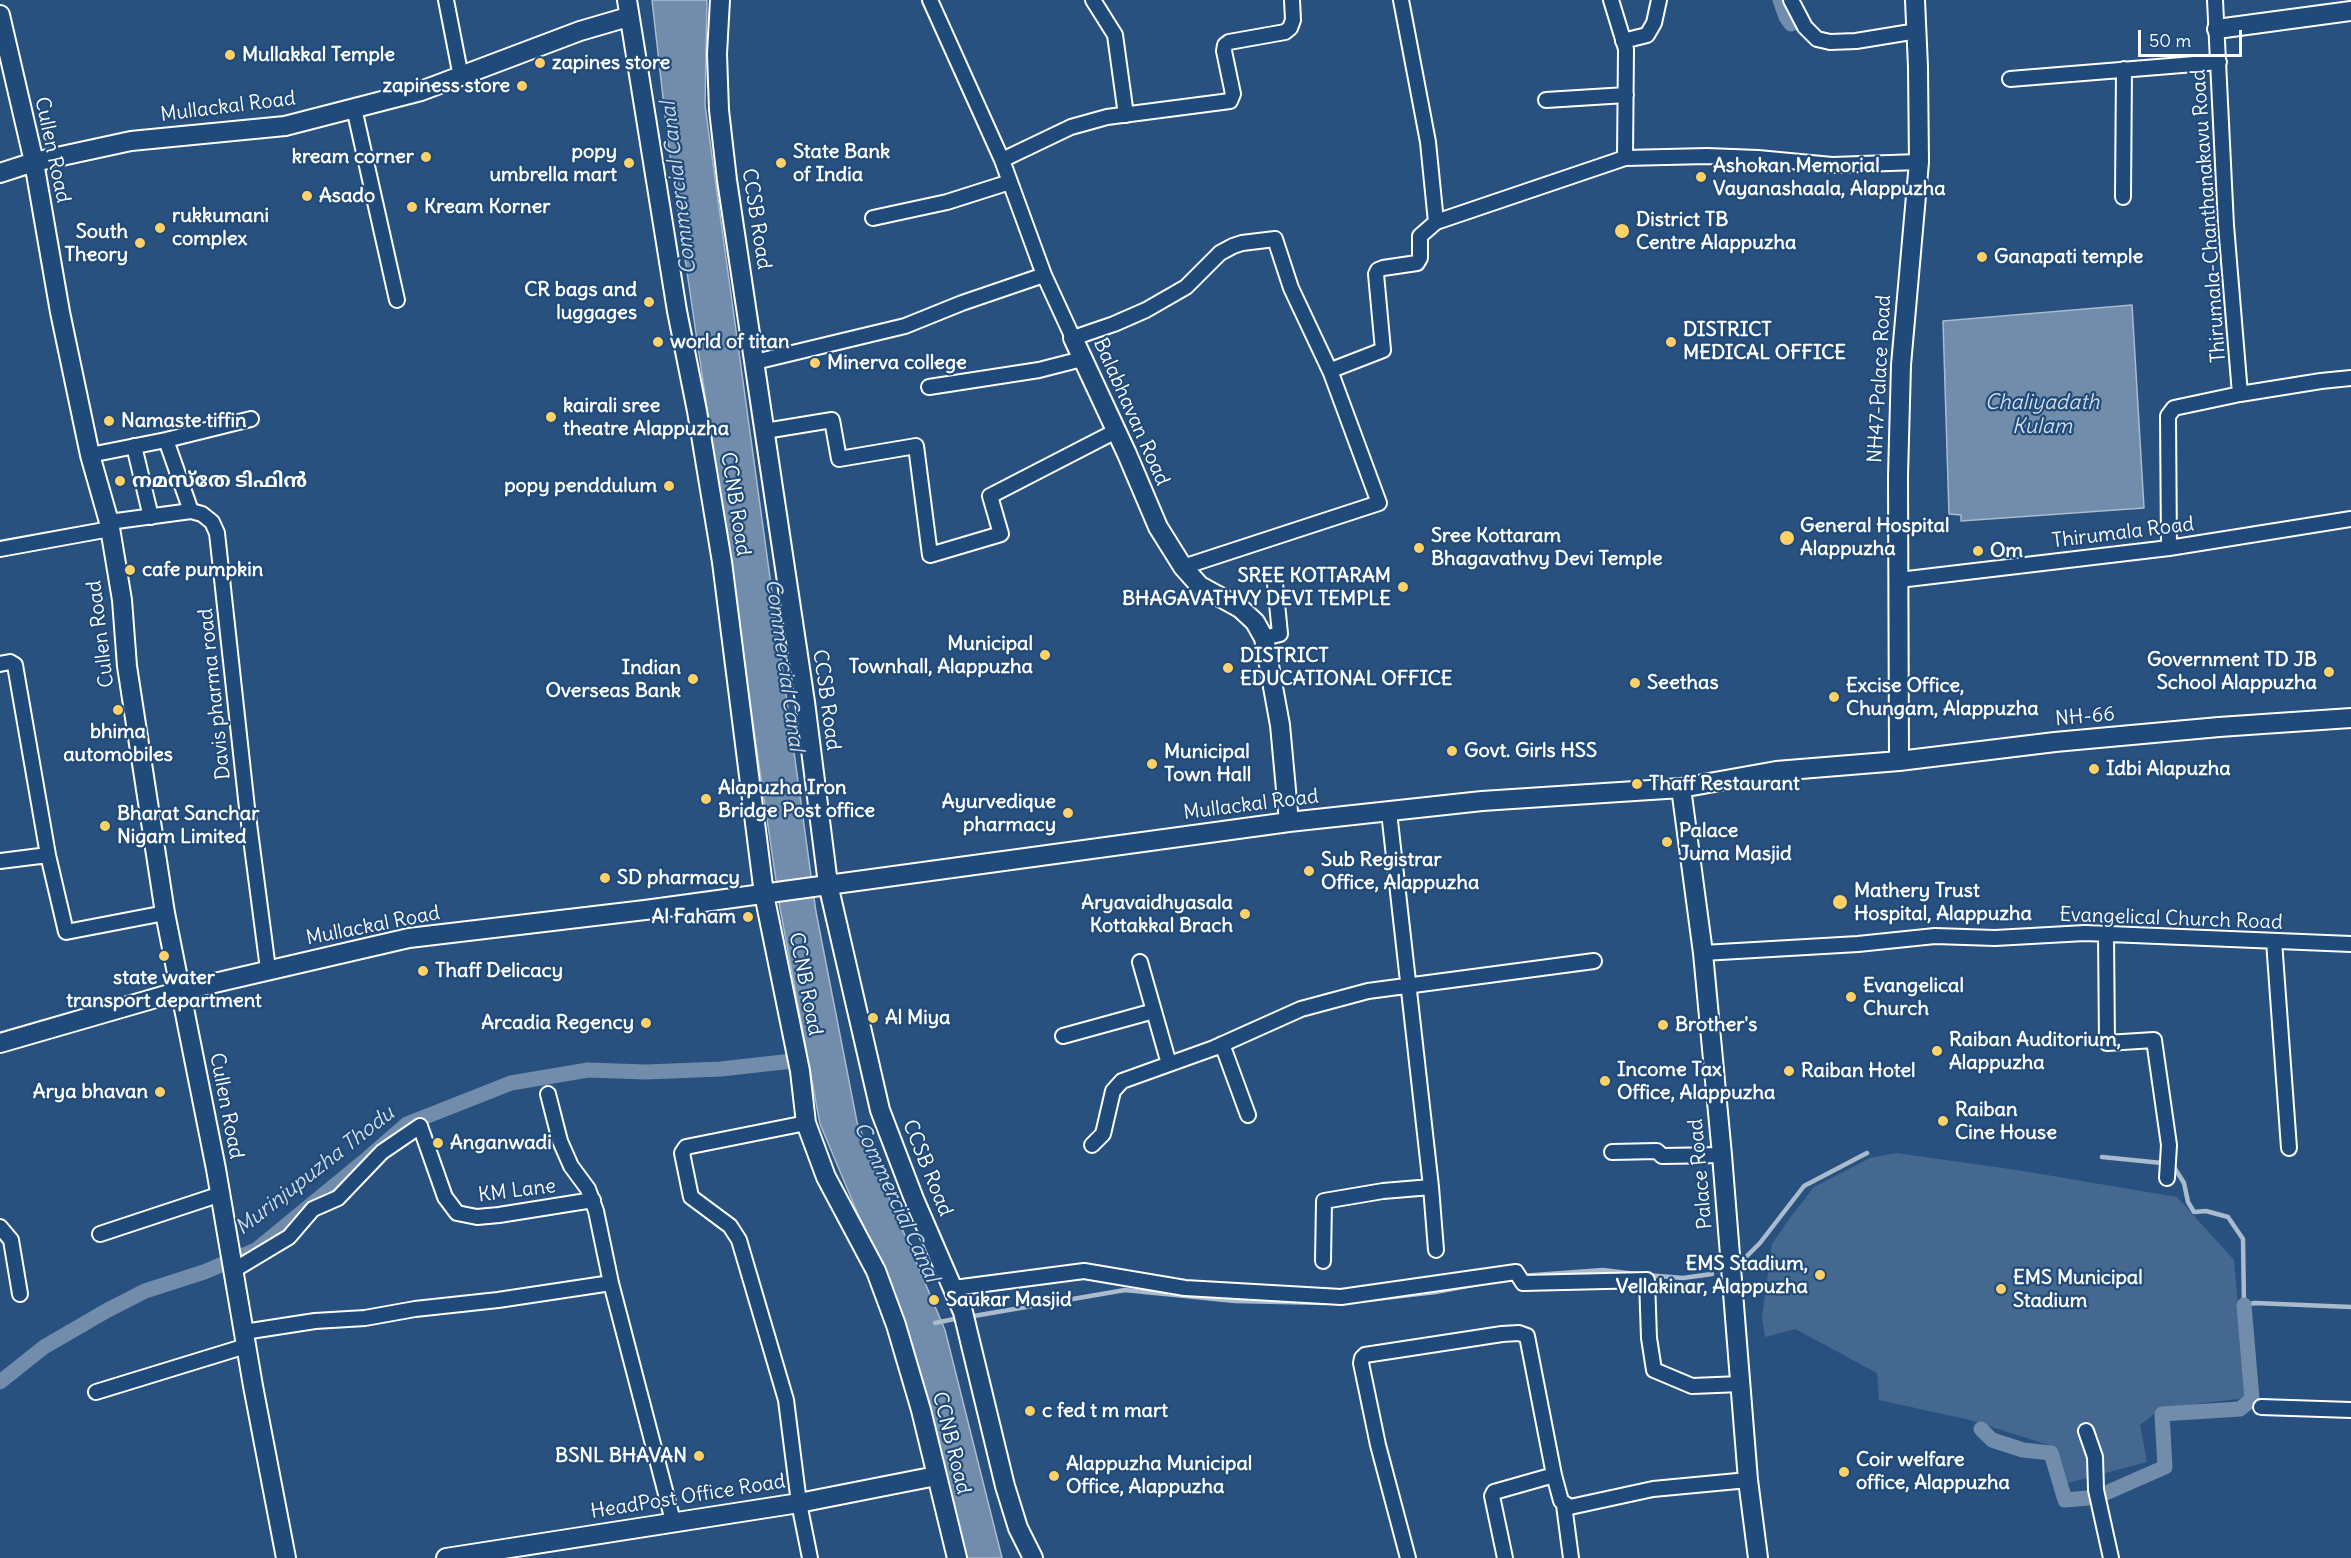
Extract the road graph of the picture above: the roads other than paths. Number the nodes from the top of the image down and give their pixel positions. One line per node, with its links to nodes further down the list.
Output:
1 (446, 0): 20 (street)
2 (720, 0): 39 (main road, CCSB Road)
3 (930, 0): 27 (street, Balabhavan Road)
4 (1093, 0): 25 (street)
5 (1292, 0): 25 (street)
6 (1401, 0): 34 (street)
7 (1611, 0): 17 (street)
8 (1659, 0): 17 (street)
9 (1791, 0): 16 (street)
10 (1915, 0): 16 (main road, NH47-Palace Road)
11 (2215, 0): 15 (street, Thirumala-Chanthanakavu Road)
12 (628, 9): 20 (main road, Mullackal Road); 69 (main road, CCNB Road)
13 (2351, 11): 15 (main road)
14 (0, 15): 28 (main road, Cullen Road)
15 (2217, 29): 18 (street, Thirumala-Chanthanakavu Road)
16 (1917, 31): 29 (main road, NH47-Palace Road)
17 (1623, 41): 22 (street)
18 (2219, 62): 19 (street); 43 (street, Thirumala-Chanthanakavu Road)
19 (2124, 69): 21 (street); 32 (street)
20 (461, 76): 24 (main road, Mullackal Road)
21 (2010, 79)
22 (1626, 96): 23 (street); 26 (street)
23 (1546, 100)
24 (354, 108): 28 (main road, Mullackal Road); 36 (street)
25 (1126, 115): 27 (street)
26 (1625, 158): 29 (street); 34 (street)
27 (1002, 160): 31 (street, Balabhavan Road)
28 (34, 162): 30 (main road, Mullackal Road); 49 (main road, Cullen Road)
29 (1919, 162): 57 (main road, NH47-Palace Road)
30 (0, 173)
31 (1010, 182): 33 (street); 35 (street, Balabhavan Road)
32 (2123, 197)
33 (873, 218)
34 (1436, 222): 40 (street)
35 (1044, 274): 37 (street, Balabhavan Road); 39 (street)
36 (397, 300)
37 (1073, 338): 38 (main road, Balabhavan Road); 40 (street)
38 (1082, 359): 42 (street); 46 (main road, Balabhavan Road)
39 (754, 362): 45 (main road, CCSB Road)
40 (1331, 373): 56 (street)
41 (2351, 378): 43 (street)
42 (929, 387)
43 (2240, 394): 54 (street)
44 (251, 419): 47 (street)
45 (765, 431): 46 (street); 68 (main road, CCSB Road)
46 (1116, 431): 56 (main road, Balabhavan Road)
47 (165, 440): 48 (street); 50 (street)
48 (134, 446): 49 (street); 51 (street)
49 (90, 455): 53 (main road, Cullen Road)
50 (191, 511): 51 (street); 77 (street, Davis pharma road)
51 (151, 517): 53 (street)
52 (2351, 519): 54 (street, Thirumala Road)
53 (109, 526): 55 (street); 70 (main road, Cullen Road)
54 (2169, 548): 57 (street, Thirumala Road)
55 (0, 549)
56 (1183, 567): 59 (main road, Balabhavan Road)
57 (1899, 580): 62 (main road, NH47-Palace Road)
58 (1275, 583): 59 (street)
59 (1263, 638): 65 (main road, Balabhavan Road)
60 (0, 664): 66 (street)
61 (2351, 718): 62 (main road, NH-66)
62 (1899, 761): 63 (main road, NH-66)
63 (1681, 788): 64 (main road, Mullackal Road); 74 (main road, Palace Road)
64 (1389, 812): 65 (main road, Mullackal Road); 78 (street)
65 (1289, 822): 68 (main road, Mullackal Road)
66 (48, 855): 67 (street); 70 (street)
67 (0, 861)
68 (825, 884): 69 (main road, Mullackal Road); 102 (main road, CCSB Road)
69 (766, 894): 77 (main road, Mullackal Road); 87 (main road, CCNB Road)
70 (165, 913): 79 (main road, Cullen Road)
71 (2106, 934): 72 (street, Evangelical Church Road); 74 (street, Evangelical Church Road); 92 (street)
72 (2274, 941): 73 (street, Evangelical Church Road); 89 (street)
73 (2351, 944)
74 (1703, 953): 91 (main road, Palace Road)
75 (1594, 961): 78 (street)
76 (1140, 962): 80 (street)
77 (268, 969): 79 (main road, Mullackal Road)
78 (1407, 986): 83 (street); 93 (street)
79 (180, 991): 82 (main road, Mullackal Road); 94 (main road, Cullen Road)
80 (1154, 1011): 81 (street); 84 (street)
81 (1063, 1036)
82 (0, 1042)
83 (1222, 1044): 84 (street); 86 (street)
84 (1169, 1064): 88 (street)
85 (548, 1094): 95 (street)
86 (1248, 1114)
87 (806, 1123): 111 (main road, CCNB Road); 113 (street)
88 (1092, 1145)
89 (2289, 1148)
90 (1612, 1152): 91 (street)
91 (1722, 1155): 105 (main road, Palace Road)
92 (2167, 1178)
93 (1431, 1187): 98 (street); 99 (street)
94 (221, 1194): 97 (street); 100 (main road, Cullen Road)
95 (593, 1200): 100 (street, KM Lane); 101 (street)
96 (0, 1227): 103 (street)
97 (100, 1234)
98 (1436, 1250)
99 (1323, 1261)
100 (234, 1270): 104 (main road)
101 (611, 1283): 104 (street); 115 (street)
102 (954, 1288): 105 (street); 121 (main road, CCSB Road)
103 (20, 1294)
104 (245, 1339): 106 (street); 117 (main road)
105 (1741, 1383): 112 (main road, Palace Road)
106 (96, 1392)
107 (2261, 1407): 108 (street)
108 (2351, 1410)
109 (2086, 1431): 126 (street)
110 (1554, 1475): 114 (street); 122 (street); 123 (street)
111 (936, 1476): 113 (main road, HeadPost Office Road); 120 (main road, CCNB Road)
112 (1748, 1480): 114 (street); 125 (main road, Palace Road)
113 (799, 1503): 115 (main road, HeadPost Office Road); 119 (street)
114 (1564, 1505): 124 (street)
115 (673, 1521): 116 (main road, HeadPost Office Road)
116 (504, 1554): 118 (main road, HeadPost Office Road)
117 (286, 1558)
118 (446, 1558)
119 (810, 1558)
120 (957, 1558)
121 (1033, 1558)
122 (1408, 1558)
123 (1505, 1558)
124 (1572, 1558)
125 (1758, 1558)
126 (2111, 1558)

